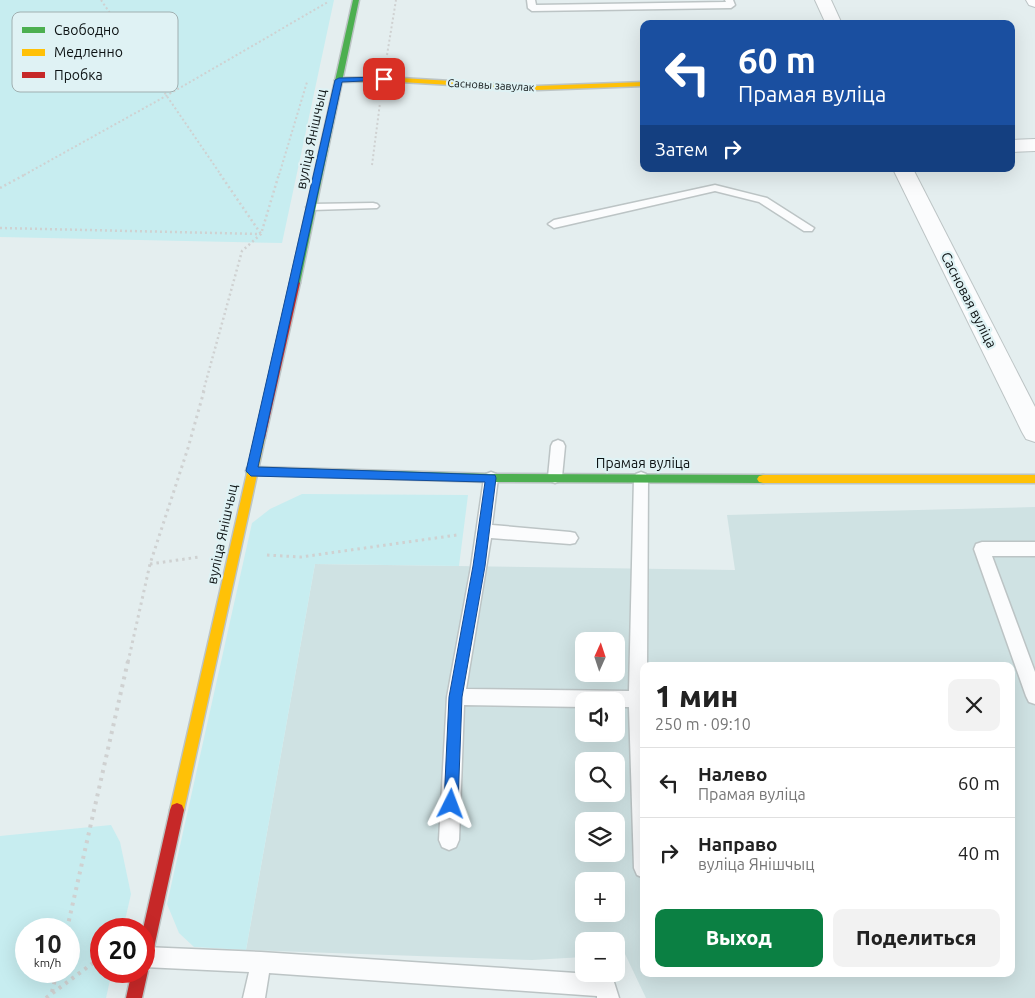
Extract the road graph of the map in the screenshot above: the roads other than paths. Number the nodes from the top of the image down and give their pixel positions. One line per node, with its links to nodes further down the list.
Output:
1 (356, 0): 6 (street, вуліца Янішчыц)
2 (531, 0): 3 (lane)
3 (729, 0)
4 (823, 0): 5 (street)
5 (832, 20)
6 (339, 80): 7 (street, Сасновы завулак); 12 (street, вуліца Янішчыц)
7 (640, 84)
8 (1035, 145): 9 (street)
9 (1015, 146)
10 (905, 172): 15 (street, Сасновая вуліца)
11 (374, 206): 12 (lane)
12 (312, 207): 17 (street, вуліца Янішчыц)
13 (554, 224): 14 (lane)
14 (808, 228)
15 (1035, 432)
16 (558, 446): 18 (lane)
17 (251, 471): 19 (street, Прамая вуліца); 30 (street, вуліца Янішчыц)
18 (555, 477): 19 (street, Прамая вуліца); 20 (street, Прамая вуліца)
19 (491, 478): 22 (lane)
20 (641, 478): 21 (street, Прамая вуліца); 27 (lane)
21 (1035, 479)
22 (484, 531): 23 (lane); 26 (lane)
23 (570, 538)
24 (1035, 549): 25 (lane)
25 (1035, 696)
26 (456, 697): 27 (lane); 29 (lane)
27 (638, 699): 28 (lane)
28 (640, 755)
29 (449, 840)
30 (153, 918)
31 (155, 957): 32 (lane)
32 (261, 962): 35 (lane); 36 (lane)
33 (137, 983): 34 (street)
34 (134, 998)
35 (254, 998)
36 (608, 998)

